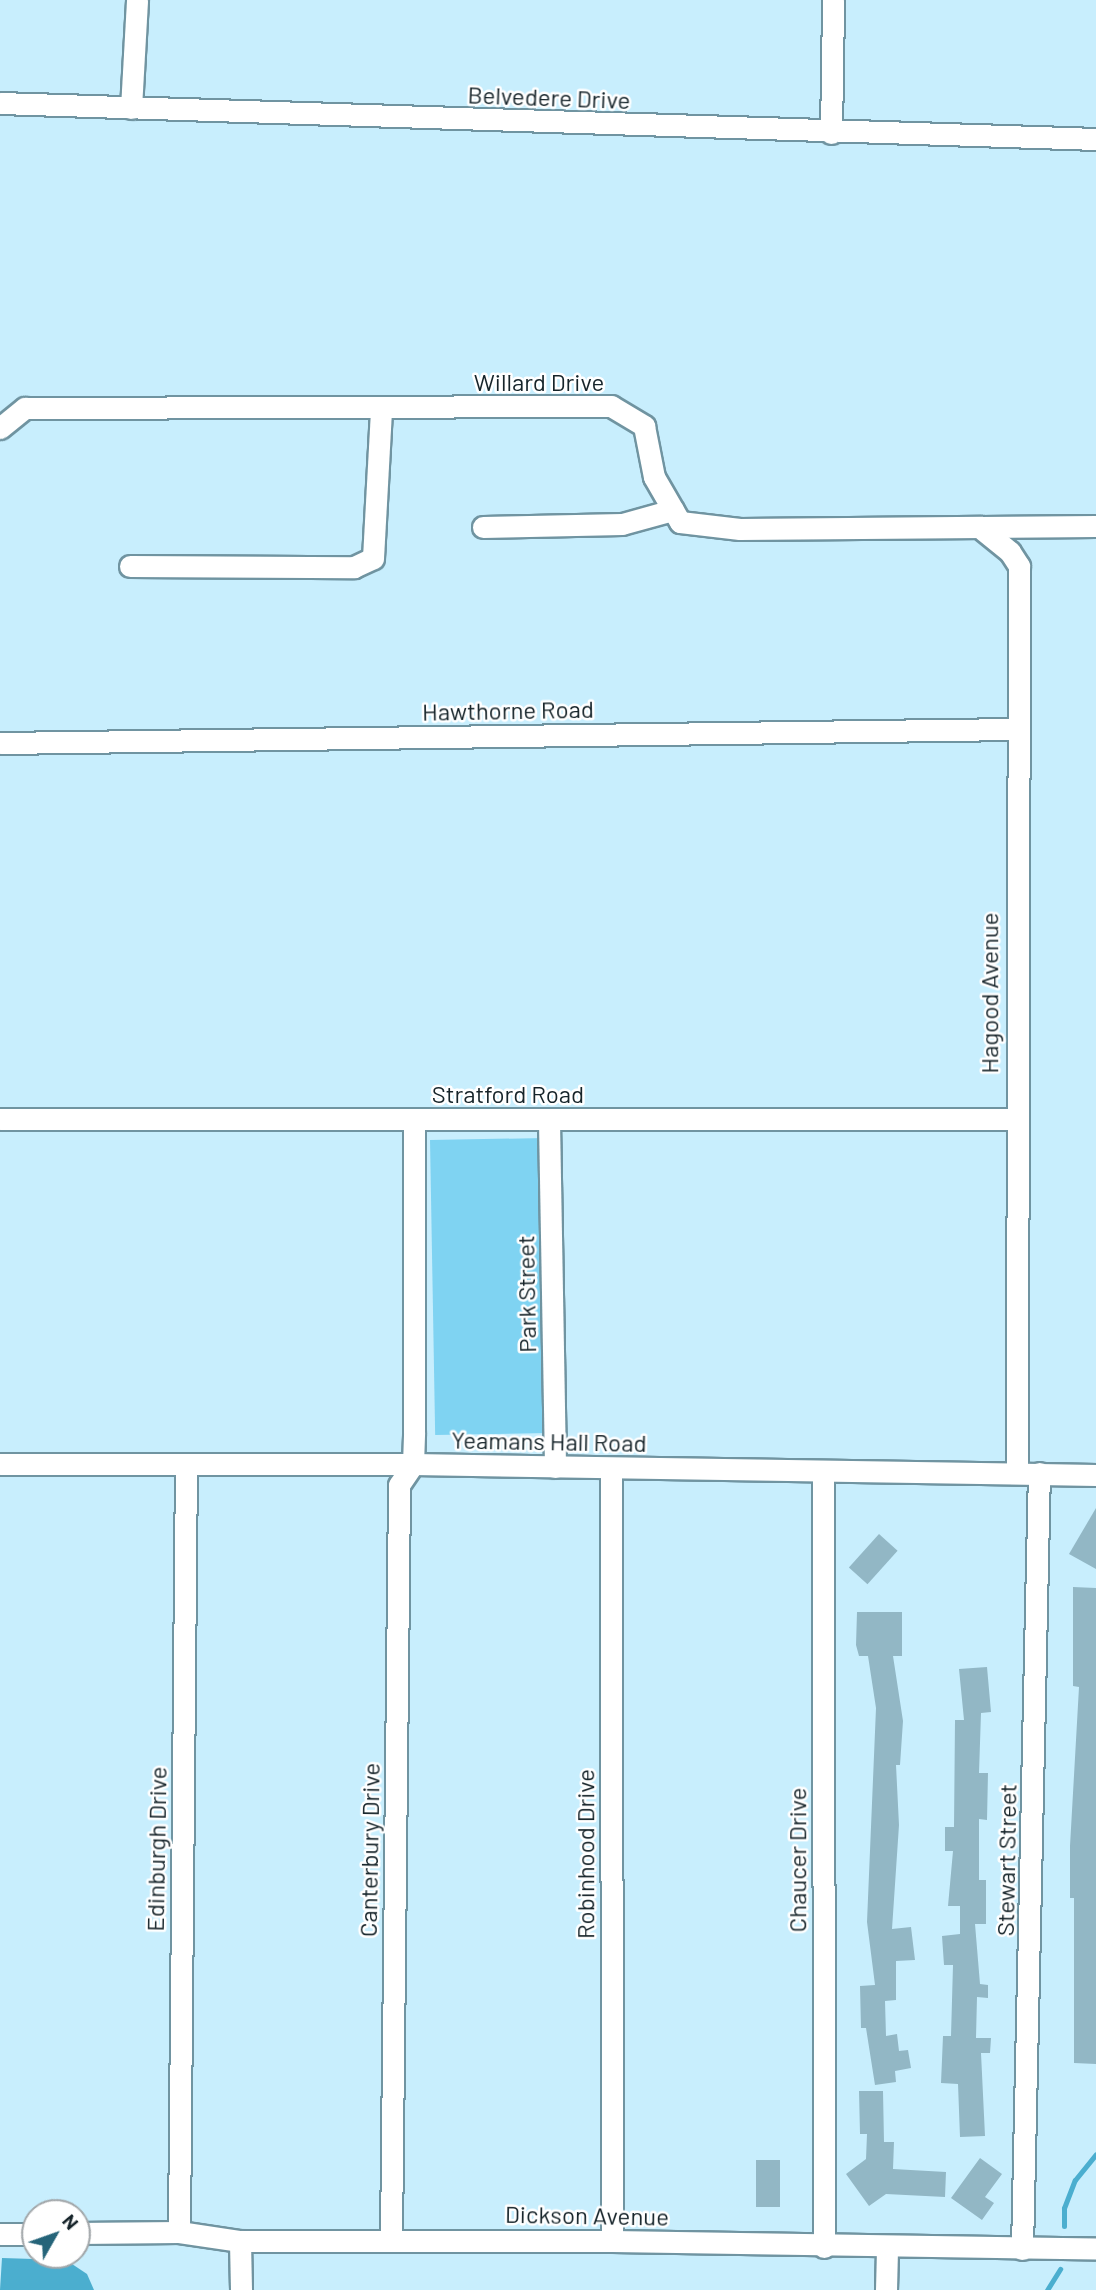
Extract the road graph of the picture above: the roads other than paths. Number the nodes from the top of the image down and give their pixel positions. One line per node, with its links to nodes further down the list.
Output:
1 (137, 0): 4 (street)
2 (833, 0): 5 (street)
3 (0, 103): 4 (street, Belvedere Drive)
4 (131, 108): 5 (street, Belvedere Drive)
5 (831, 133): 6 (street, Belvedere Drive)
6 (1096, 139)
7 (381, 408): 8 (street, Willard Drive); 9 (street, Willard Drive); 13 (street)
8 (0, 428)
9 (673, 510): 11 (street); 12 (street)
10 (1096, 526): 12 (street)
11 (483, 527)
12 (983, 530): 14 (street, Hagood Avenue)
13 (130, 566)
14 (1016, 729): 15 (street, Hawthorne Road); 17 (street, Hagood Avenue)
15 (0, 743)
16 (0, 1119): 18 (street, Stratford Road)
17 (1016, 1119): 19 (street, Stratford Road); 25 (street, Hagood Avenue)
18 (414, 1121): 19 (street, Stratford Road); 21 (street)
19 (549, 1121): 23 (street, Park Street)
20 (0, 1464): 22 (street, Yeamans Hall Road)
21 (413, 1464): 22 (street, Yeamans Hall Road); 23 (street, Yeamans Hall Road); 33 (street, Canterbury Drive)
22 (186, 1467): 29 (street, Edinburgh Drive)
23 (555, 1467): 24 (street, Yeamans Hall Road)
24 (611, 1468): 26 (street, Yeamans Hall Road); 35 (street, Robinhood Drive)
25 (1017, 1472): 26 (street, Yeamans Hall Road); 27 (street, Yeamans Hall Road)
26 (823, 1473): 36 (street, Chaucer Drive)
27 (1039, 1473): 28 (street, Yeamans Hall Road); 38 (street, Stewart Street)
28 (1096, 1475)
29 (179, 2231): 30 (street, Dickson Avenue); 34 (street, Dickson Avenue)
30 (91, 2233)
31 (0, 2234): 32 (street)
32 (21, 2234)
33 (391, 2240): 34 (street, Dickson Avenue); 35 (street, Dickson Avenue)
34 (240, 2241): 40 (street)
35 (612, 2241): 36 (street, Dickson Avenue)
36 (824, 2247): 37 (street, Dickson Avenue)
37 (887, 2248): 38 (street, Dickson Avenue); 41 (street)
38 (1022, 2249): 39 (street, Dickson Avenue)
39 (1096, 2249)
40 (241, 2290)
41 (886, 2290)

